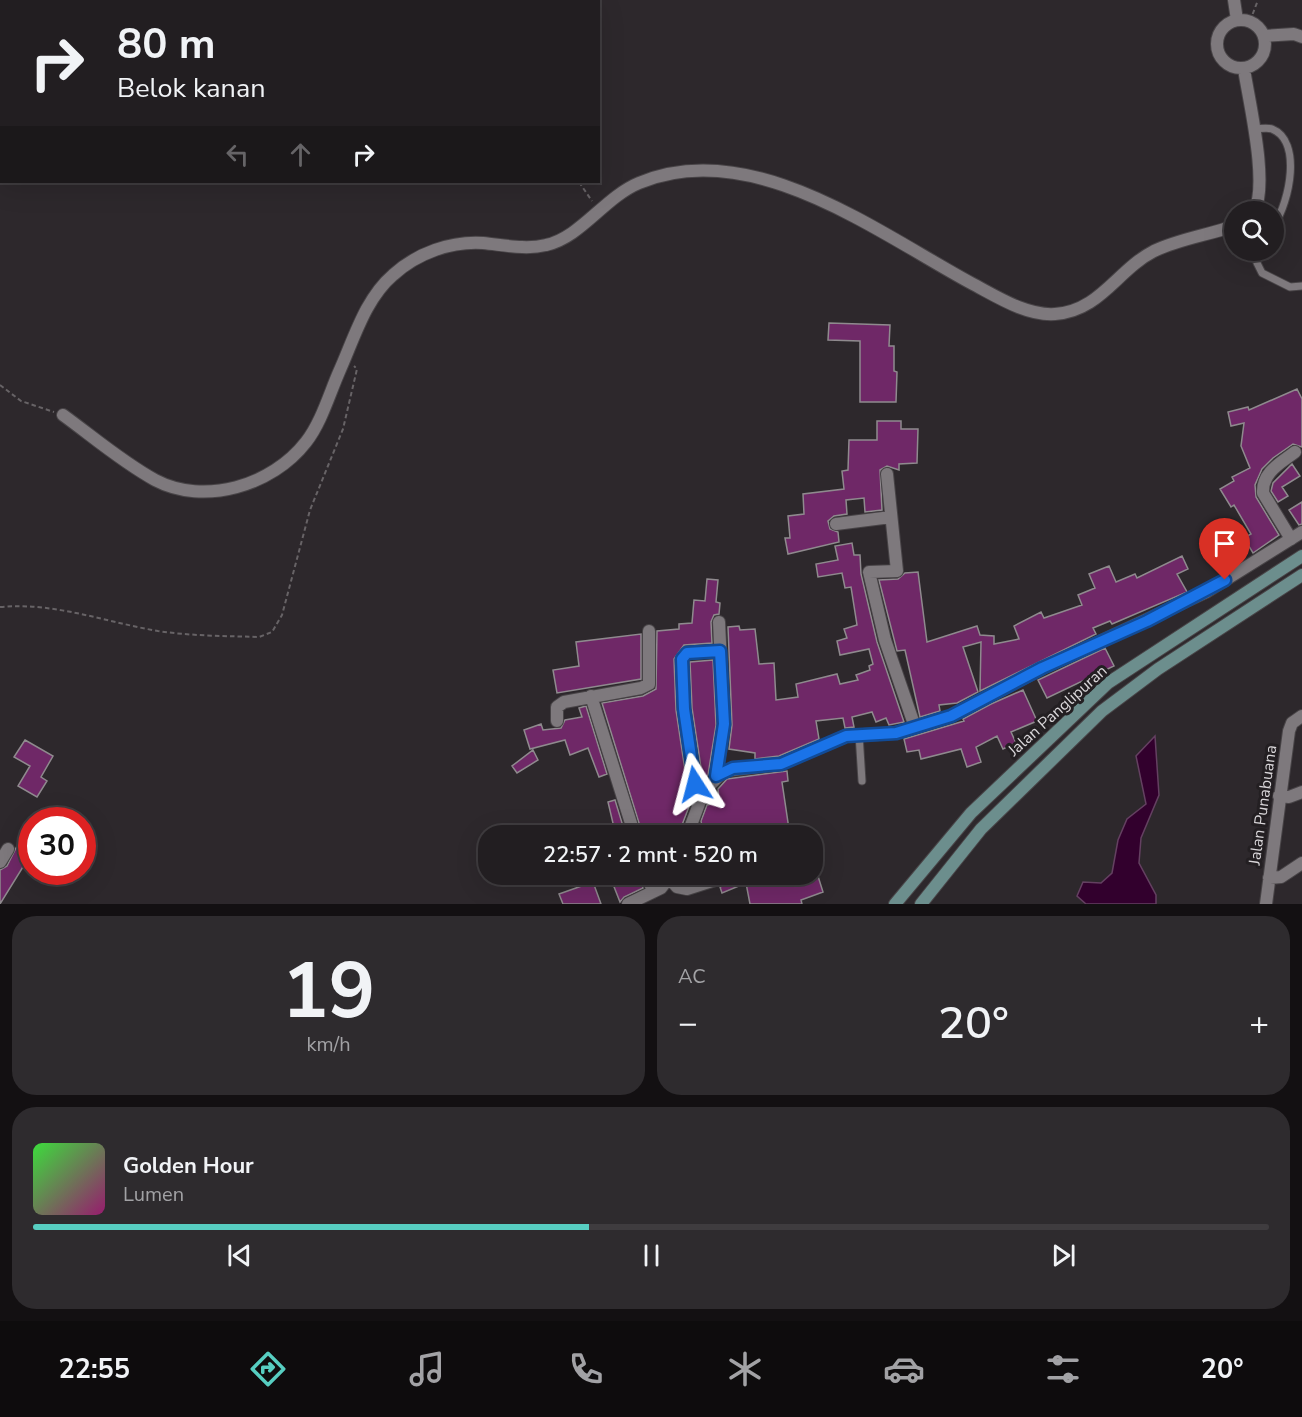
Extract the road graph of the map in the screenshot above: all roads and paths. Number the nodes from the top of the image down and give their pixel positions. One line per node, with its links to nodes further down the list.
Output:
1 (1234, 0): 3 (street)
2 (1258, 0): 3 (path)
3 (1244, 21): 4 (street); 6 (street)
4 (1264, 36): 5 (street); 6 (street)
5 (1302, 37)
6 (1245, 69): 7 (street)
7 (1254, 129): 9 (street); 10 (lane)
8 (580, 183): 11 (path)
9 (1258, 201)
10 (1284, 206)
11 (600, 208): 12 (street); 15 (street)
12 (1224, 229)
13 (1257, 261): 14 (lane)
14 (1302, 286)
15 (347, 354): 17 (street); 25 (path)
16 (0, 385): 17 (path)
17 (63, 415)
18 (1295, 452): 22 (street)
19 (887, 474): 20 (street)
20 (891, 518): 21 (street); 32 (street)
21 (836, 524)
22 (1297, 535): 32 (street)
23 (1302, 556): 51 (main road, Jalan Panglipuran)
24 (1302, 575): 52 (main road, Jalan Panglipuran)
25 (0, 607)
26 (719, 622): 28 (street)
27 (649, 631): 29 (street)
28 (720, 651): 34 (street); 38 (street)
29 (591, 696): 31 (street); 39 (street)
30 (1302, 716): 37 (street, Jalan Punabuana)
31 (556, 721)
32 (915, 727): 33 (street)
33 (859, 734): 34 (street); 35 (lane)
34 (716, 776): 38 (street)
35 (862, 781)
36 (1302, 792): 37 (street)
37 (1280, 796): 44 (street, Jalan Punabuana)
38 (698, 802): 40 (street)
39 (632, 825)
40 (691, 825)
41 (8, 849): 42 (street)
42 (0, 862)
43 (1302, 863): 44 (street)
44 (1269, 878): 53 (street, Jalan Punabuana)
45 (651, 885): 49 (street)
46 (661, 885): 49 (street)
47 (676, 885): 48 (street)
48 (700, 885)
49 (653, 892): 50 (street)
50 (628, 904)
51 (895, 904)
52 (921, 904)
53 (1266, 904)

